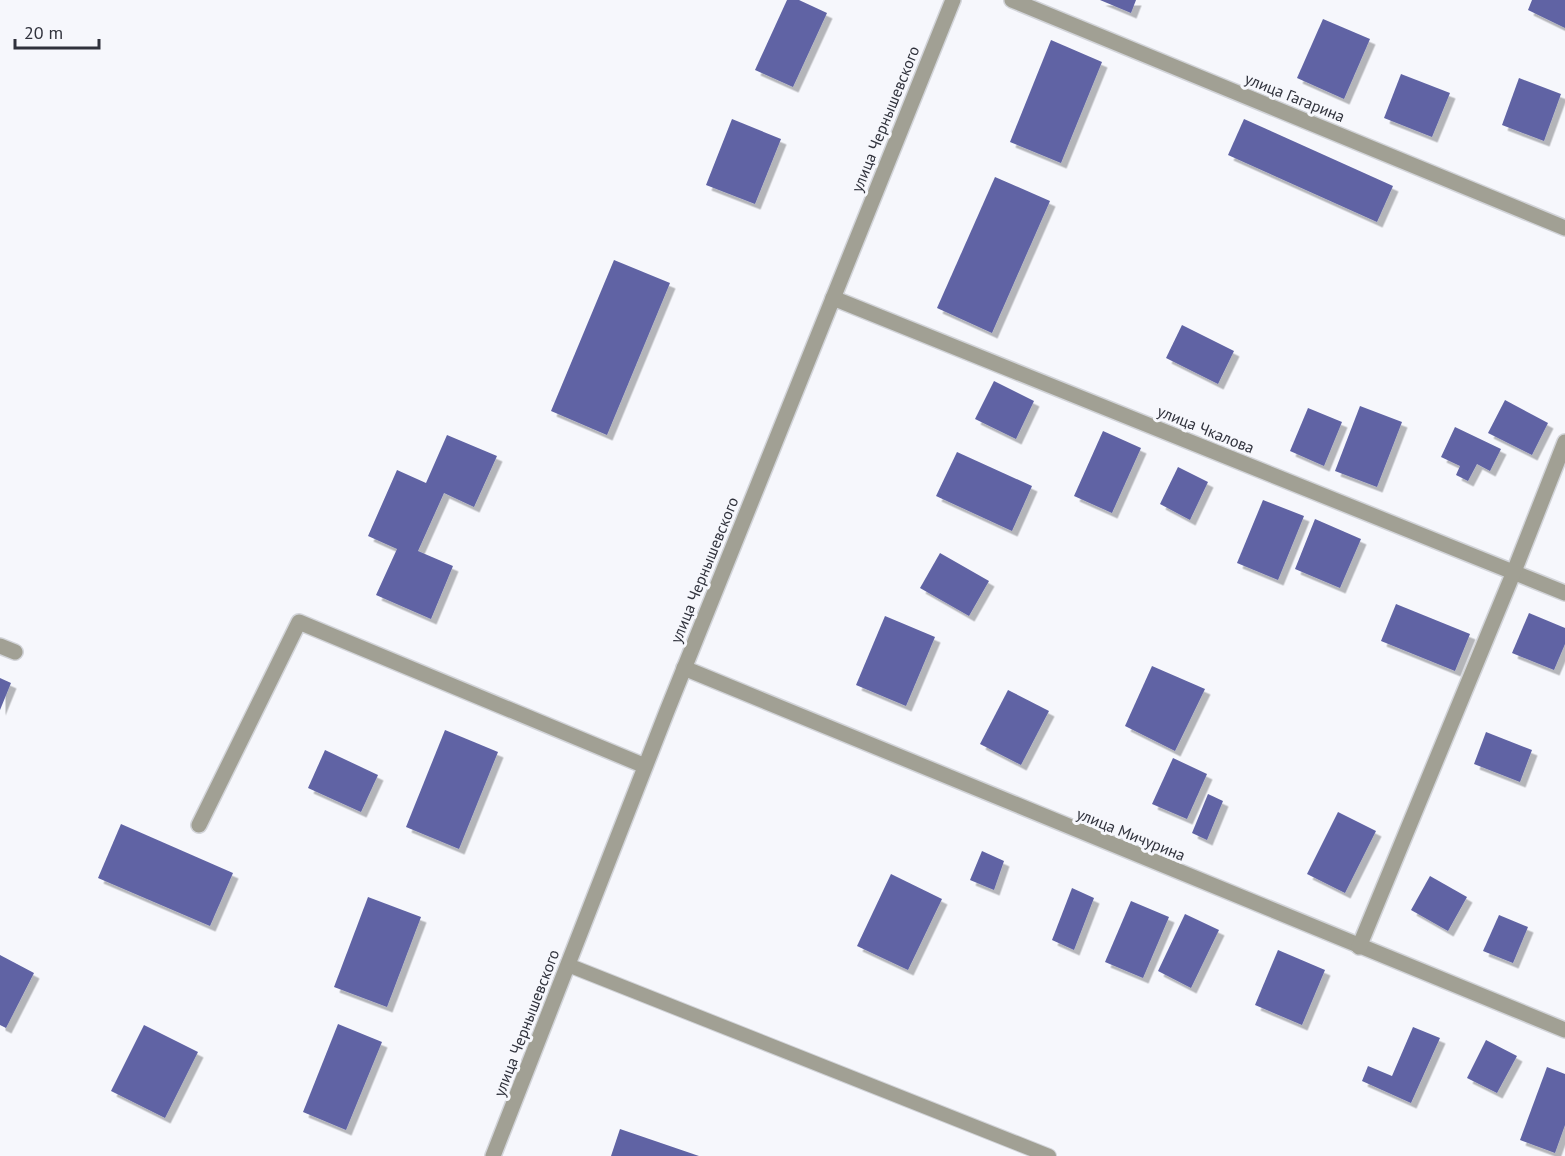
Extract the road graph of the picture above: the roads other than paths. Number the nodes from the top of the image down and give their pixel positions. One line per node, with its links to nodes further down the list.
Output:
1 (953, 0): 4 (street, улица Чернышевского)
2 (1012, 0): 3 (street, улица Гагарина)
3 (1565, 228)
4 (833, 298): 6 (street, улица Чкалова); 10 (street, улица Чернышевского)
5 (1565, 442): 6 (street)
6 (1514, 574): 7 (street, улица Чкалова); 13 (street)
7 (1565, 593)
8 (0, 646): 9 (street)
9 (15, 652)
10 (684, 668): 11 (street, улица Чернышевского); 13 (street, улица Мичурина)
11 (645, 766): 12 (street); 14 (street, улица Чернышевского)
12 (199, 825)
13 (1359, 947): 15 (street, улица Мичурина)
14 (568, 965): 16 (street, улица Чернышевского); 17 (lane)
15 (1565, 1030)
16 (493, 1156)
17 (1049, 1156)

